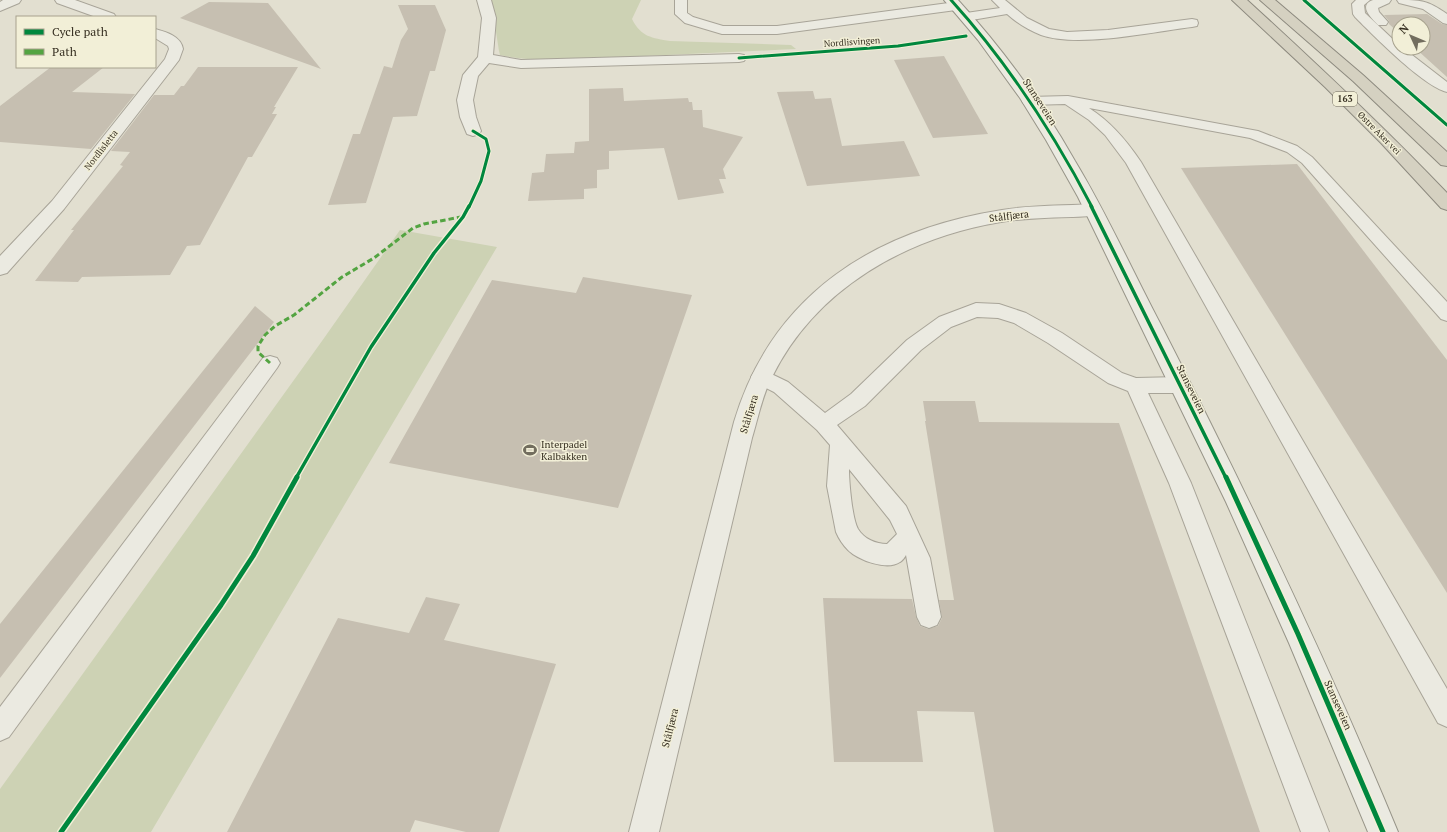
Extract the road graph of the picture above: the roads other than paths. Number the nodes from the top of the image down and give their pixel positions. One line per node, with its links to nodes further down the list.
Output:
1 (14, 0): 13 (street)
2 (62, 0): 16 (street)
3 (484, 0): 22 (street)
4 (681, 0): 12 (lane)
5 (998, 0): 14 (lane)
6 (1239, 0): 29 (highway, Østre Aker vei / 163)
7 (1267, 0): 28 (highway, 163)
8 (1364, 0): 24 (lane)
9 (1385, 0): 19 (lane)
10 (1403, 0): 17 (lane)
11 (1423, 0): 15 (lane)
12 (958, 7): 14 (lane); 25 (street, Stanseveien)
13 (0, 8)
14 (1010, 10): 18 (lane)
15 (1447, 10)
16 (106, 16)
17 (1447, 20)
18 (1192, 23)
19 (1391, 31)
20 (156, 33): 31 (street, Nordlisletta)
21 (1418, 56): 24 (lane)
22 (485, 58): 23 (street); 27 (street)
23 (739, 58)
24 (1446, 87)
25 (1030, 100): 26 (lane); 30 (street, Stanseveien)
26 (1068, 100): 32 (lane); 41 (lane)
27 (473, 131)
28 (1447, 161)
29 (1447, 204)
30 (1092, 210): 34 (street, Stålfjæra); 35 (street, Stanseveien)
31 (0, 268)
32 (1447, 314)
33 (270, 363): 42 (lane)
34 (761, 377): 37 (lane); 43 (street, Stålfjæra)
35 (1180, 385): 36 (lane); 45 (street, Stanseveien)
36 (1135, 386): 37 (lane); 44 (lane)
37 (824, 424): 38 (lane)
38 (840, 443): 39 (lane); 39 (lane)
39 (909, 538): 40 (lane)
40 (929, 617)
41 (1447, 714)
42 (0, 728)
43 (644, 832)
44 (1315, 832)
45 (1383, 832)

